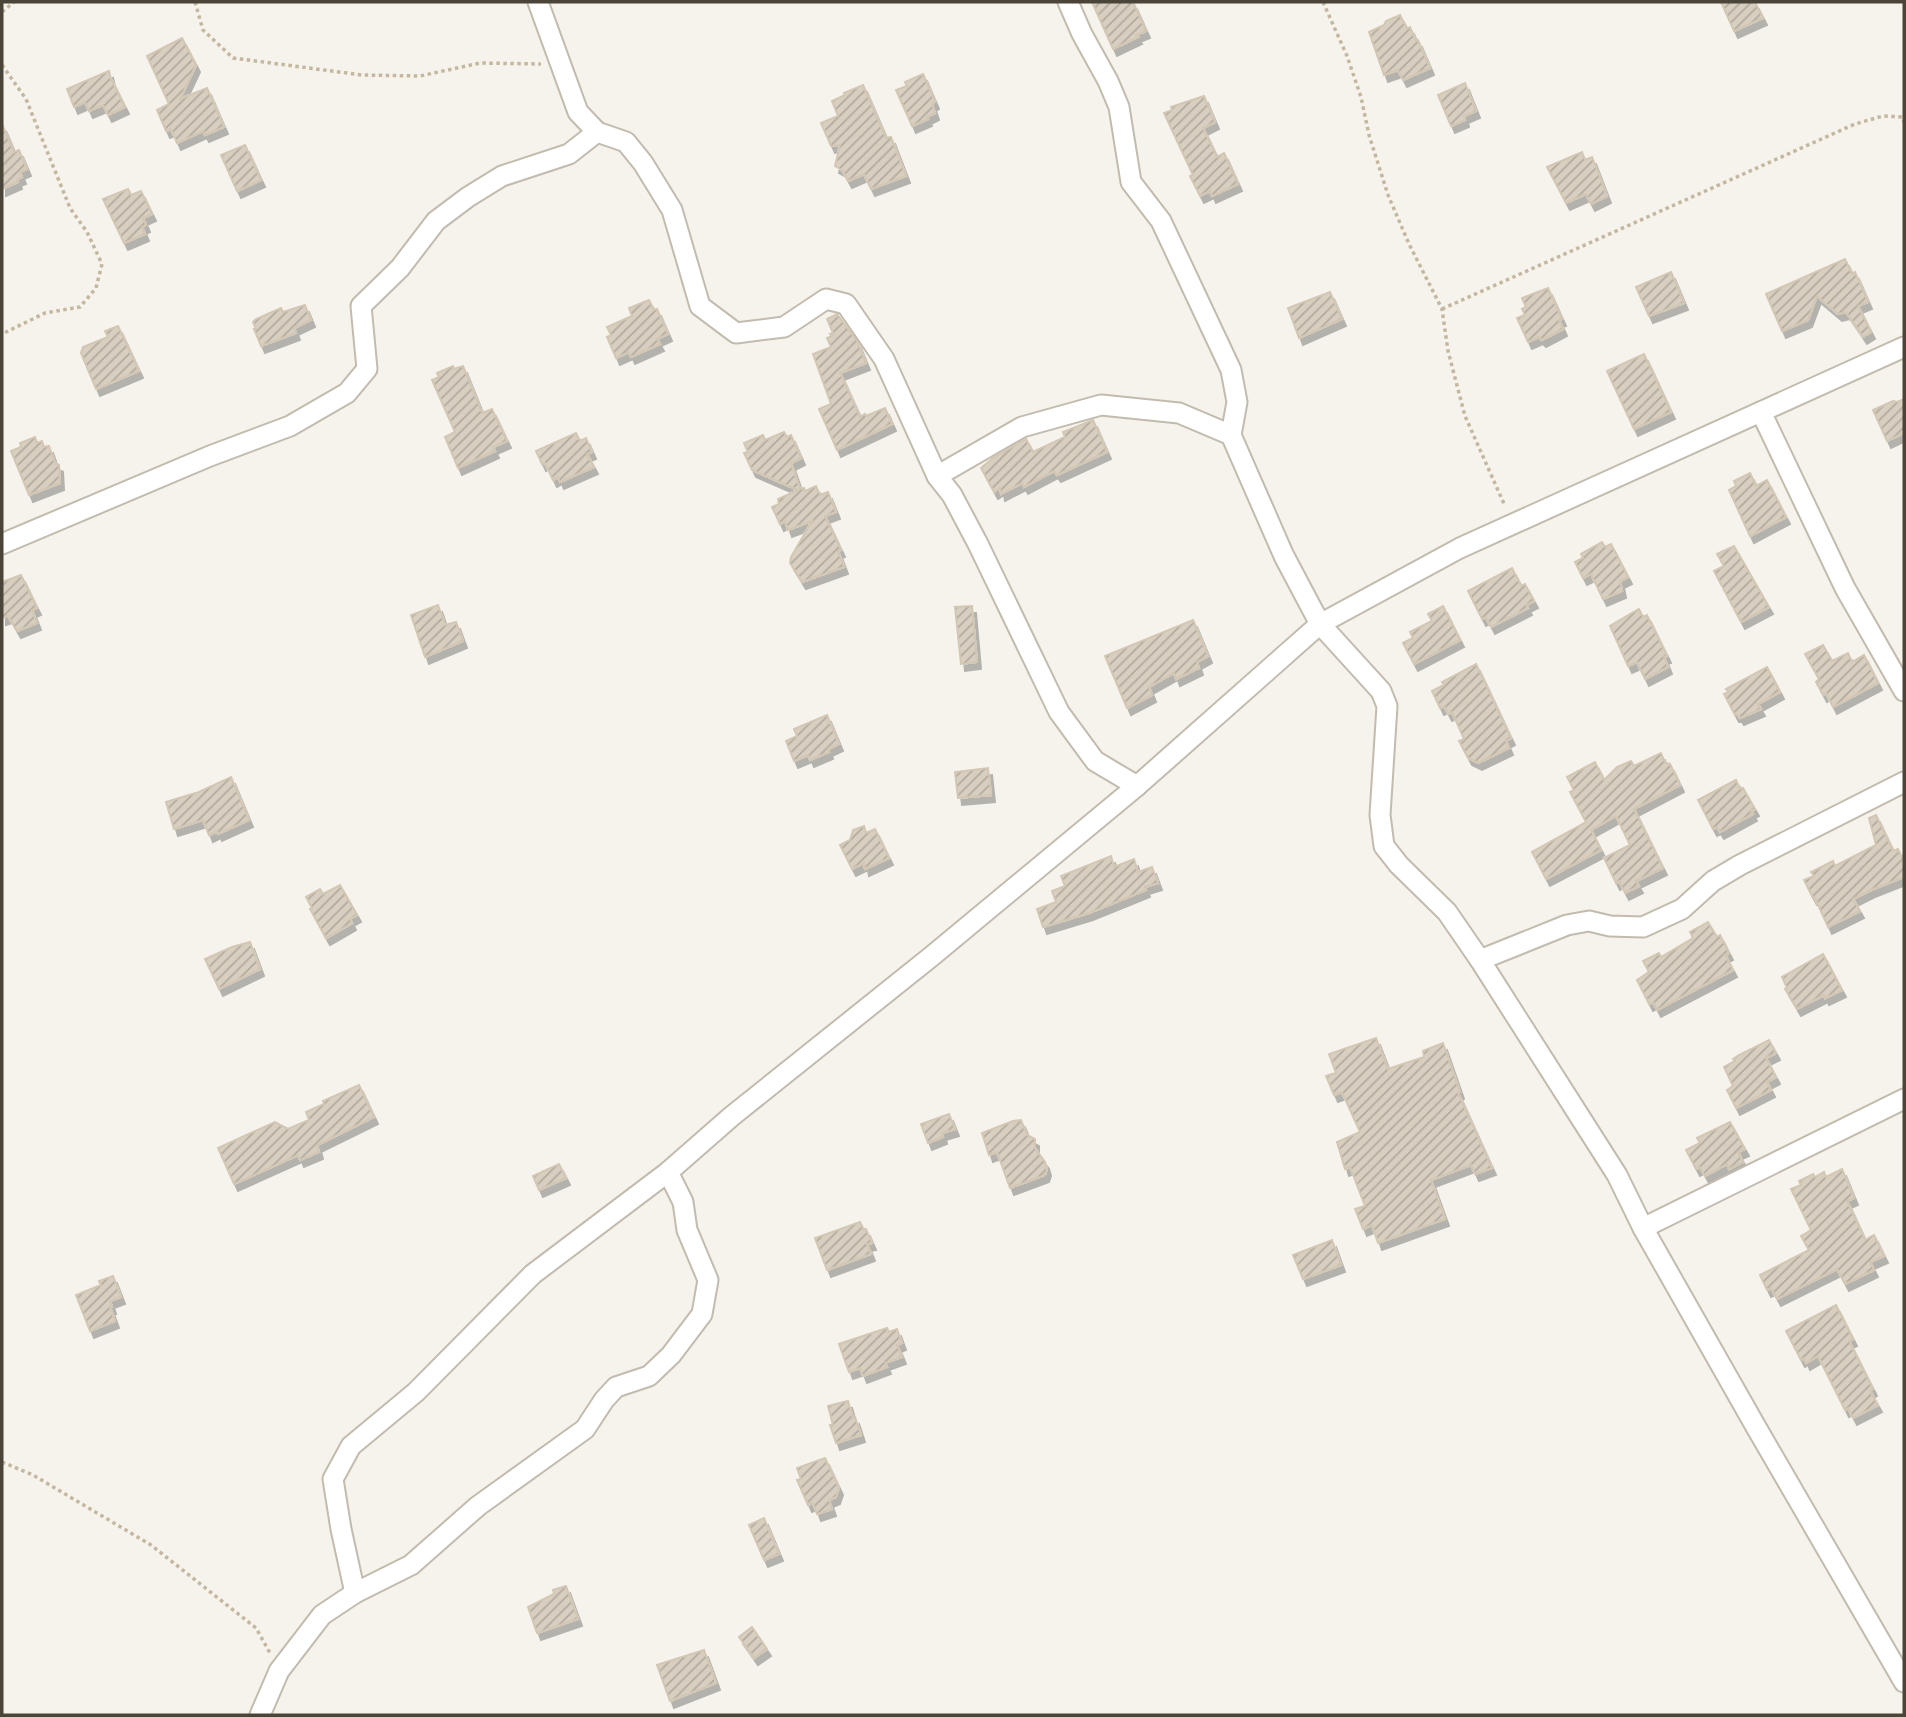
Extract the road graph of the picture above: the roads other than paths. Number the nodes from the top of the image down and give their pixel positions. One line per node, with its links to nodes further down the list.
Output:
1 (538, 2): 3 (street)
2 (1068, 2): 6 (street)
3 (597, 132): 7 (street); 8 (street)
4 (1904, 347): 5 (street)
5 (1761, 412): 9 (street); 10 (street)
6 (1231, 435): 7 (street); 9 (street)
7 (937, 475): 12 (street)
8 (2, 544)
9 (1320, 624): 12 (street); 13 (street)
10 (1904, 691)
11 (1904, 782): 13 (street)
12 (1137, 786): 15 (street)
13 (1480, 960): 16 (street)
14 (1904, 1099): 16 (street)
15 (668, 1172): 17 (street); 17 (street)
16 (1643, 1228): 18 (street)
17 (355, 1593): 20 (street)
18 (1899, 1659): 19 (street)
19 (1904, 1682)
20 (260, 1715)

